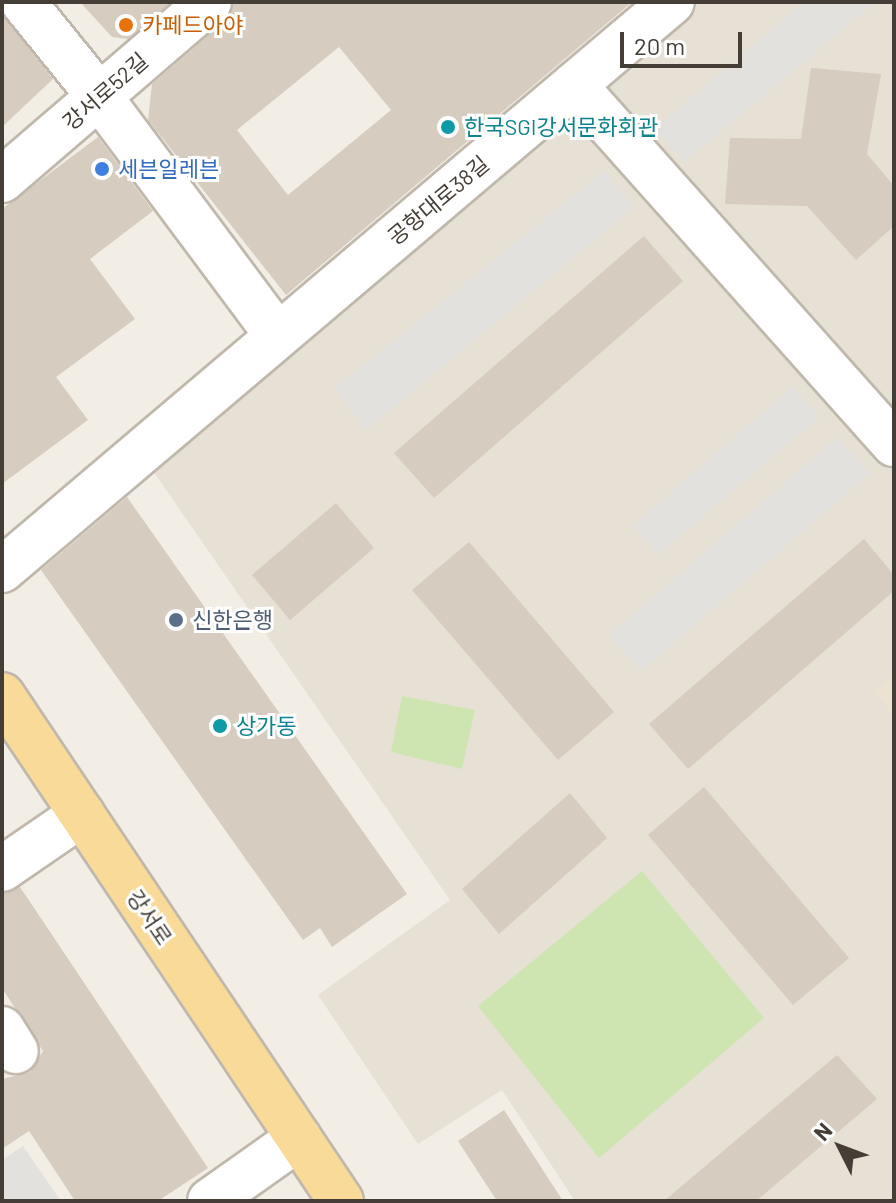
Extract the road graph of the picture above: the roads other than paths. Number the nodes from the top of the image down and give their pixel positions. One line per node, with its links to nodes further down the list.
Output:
1 (23, 2): 5 (street)
2 (209, 2): 5 (street, 강서로52길)
3 (672, 2): 4 (street, 공항대로38길)
4 (574, 85): 7 (street, 공항대로38길); 8 (street)
5 (99, 96): 6 (street, 강서로52길); 7 (street)
6 (2, 180)
7 (278, 336): 9 (street, 공항대로38길)
8 (894, 444)
9 (2, 570)
10 (2, 695): 11 (main road, 강서로)
11 (82, 814): 12 (street); 13 (main road, 강서로)
12 (2, 869)
13 (299, 1138): 14 (street); 15 (main road, 강서로)
14 (210, 1201)
15 (341, 1201)

